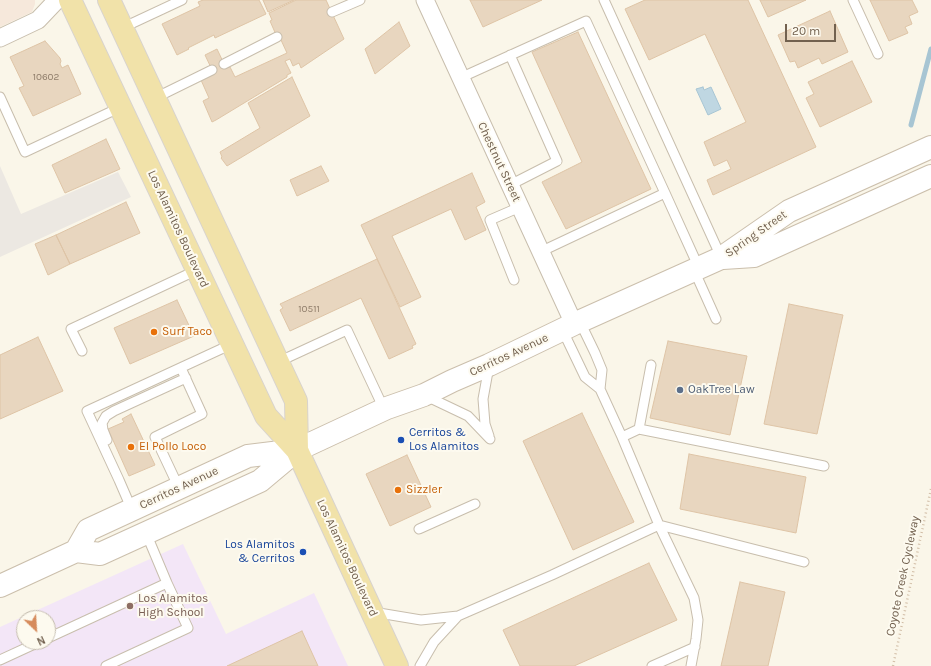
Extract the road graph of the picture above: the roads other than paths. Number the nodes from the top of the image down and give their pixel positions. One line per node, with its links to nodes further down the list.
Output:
1 (57, 0): 12 (street)
2 (70, 0): 20 (main road, Los Alamitos Boulevard)
3 (109, 0): 10 (main road, Los Alamitos Boulevard)
4 (182, 0): 10 (lane)
5 (360, 0): 9 (lane)
6 (425, 0): 17 (street, Chestnut Street)
7 (604, 0): 27 (lane)
8 (853, 0): 13 (lane)
9 (332, 12)
10 (122, 28): 19 (main road, Los Alamitos Boulevard)
11 (277, 37): 15 (lane)
12 (0, 38)
13 (878, 54)
14 (510, 55): 17 (lane); 23 (lane); 24 (lane)
15 (224, 64)
16 (212, 70): 19 (lane)
17 (460, 78): 23 (street, Chestnut Street)
18 (0, 97): 20 (lane)
19 (155, 98): 35 (main road, Los Alamitos Boulevard)
20 (121, 107): 29 (main road, Los Alamitos Boulevard)
21 (931, 147): 27 (main road, Spring Street)
22 (931, 176): 27 (main road, Spring Street)
23 (510, 184): 25 (street, Chestnut Street)
24 (665, 193): 26 (lane); 28 (lane)
25 (520, 207): 26 (street, Chestnut Street); 30 (lane)
26 (540, 252): 32 (street, Chestnut Street)
27 (722, 258): 28 (main road, Cerritos Avenue)
28 (696, 269): 31 (lane); 32 (main road, Cerritos Avenue)
29 (197, 270): 33 (main road, Los Alamitos Boulevard); 34 (lane)
30 (514, 280)
31 (716, 319)
32 (572, 325): 36 (main road, Cerritos Avenue); 40 (lane); 40 (lane)
33 (232, 344): 38 (lane); 45 (main road, Los Alamitos Boulevard)
34 (82, 351)
35 (278, 362): 42 (lane); 45 (main road, Los Alamitos Boulevard)
36 (489, 365): 41 (main road, Cerritos Avenue); 41 (lane)
37 (652, 365): 43 (lane)
38 (181, 368): 39 (lane); 47 (lane)
39 (186, 378): 47 (lane); 48 (lane)
40 (600, 388): 44 (lane)
41 (424, 395): 42 (main road, Cerritos Avenue)
42 (384, 409): 45 (main road, Cerritos Avenue)
43 (639, 429): 44 (lane); 46 (lane)
44 (622, 437): 51 (lane)
45 (297, 450): 48 (main road, Cerritos Avenue); 53 (main road, Cerritos Avenue); 58 (main road, Los Alamitos Boulevard)
46 (824, 466)
47 (120, 480): 50 (lane)
48 (179, 488): 50 (main road, Cerritos Avenue)
49 (475, 504): 52 (lane)
50 (132, 510): 54 (main road, Cerritos Avenue)
51 (659, 525): 55 (lane); 59 (lane); 61 (lane)
52 (419, 529)
53 (146, 533): 54 (main road, Cerritos Avenue); 56 (lane)
54 (76, 551): 57 (main road)
55 (804, 562)
56 (168, 583): 60 (lane); 64 (lane)
57 (0, 586)
58 (372, 612): 59 (lane); 65 (main road, Los Alamitos Boulevard)
59 (458, 616): 66 (lane)
60 (56, 634)
61 (695, 647): 67 (lane); 68 (lane)
62 (22, 650): 63 (lane)
63 (0, 660)
64 (106, 666)
65 (397, 666)
66 (420, 666)
67 (652, 666)
68 (691, 666)

